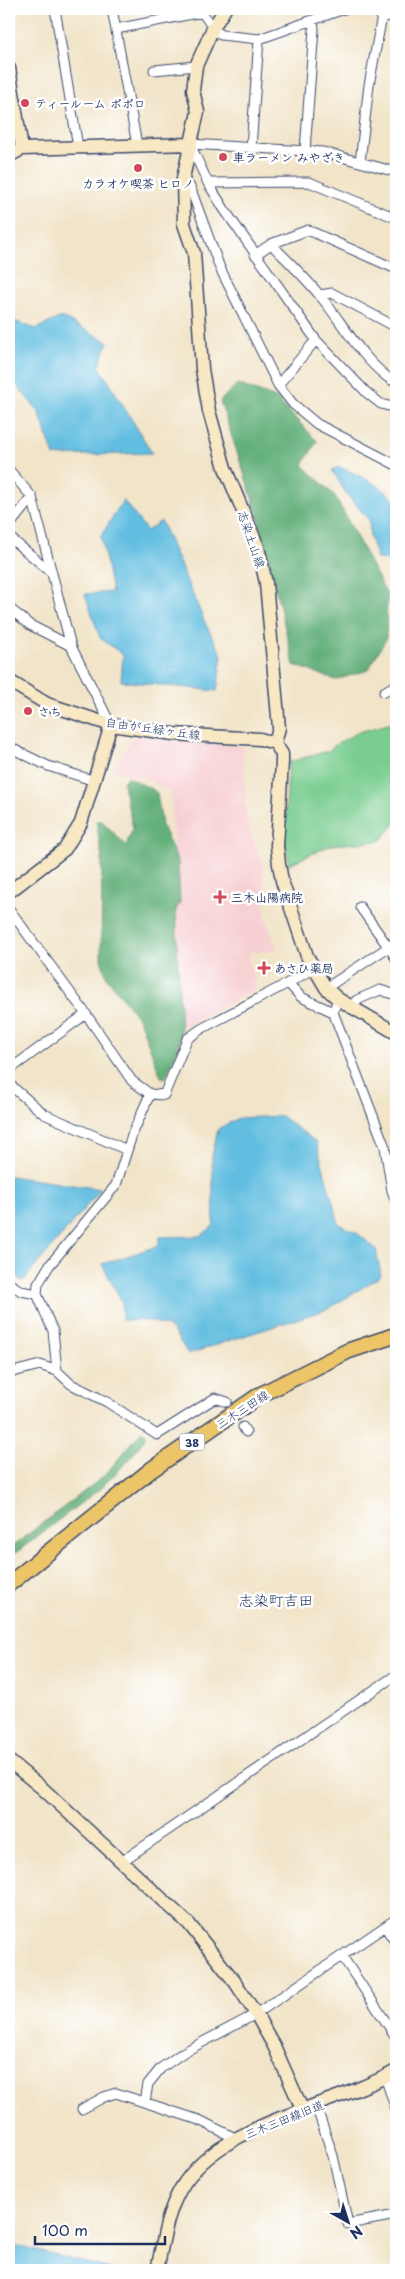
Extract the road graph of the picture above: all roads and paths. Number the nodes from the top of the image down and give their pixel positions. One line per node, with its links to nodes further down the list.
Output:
1 (55, 9): 18 (street)
2 (112, 9): 10 (street)
3 (225, 9): 9 (street, 志染土山線)
4 (344, 9): 8 (street)
5 (201, 10): 9 (street); 10 (street)
6 (382, 12): 7 (street); 23 (street)
7 (396, 17)
8 (313, 20): 11 (street); 21 (street)
9 (213, 28): 11 (street); 12 (street, 志染土山線)
10 (116, 29): 16 (street)
11 (259, 39): 19 (street)
12 (196, 66): 14 (street); 17 (street, 志染土山線)
13 (9, 68): 15 (street)
14 (154, 70)
15 (12, 106): 20 (street)
16 (136, 144): 17 (street); 18 (street)
17 (190, 144): 19 (street); 25 (street, 志染土山線); 26 (street)
18 (78, 147): 20 (street)
19 (251, 148): 21 (street)
20 (22, 149): 22 (street)
21 (306, 151): 23 (street)
22 (9, 156)
23 (360, 162): 24 (street)
24 (396, 172)
25 (184, 178): 35 (street); 49 (street, 志染土山線)
26 (208, 183): 27 (street); 29 (street)
27 (396, 218)
28 (271, 244): 29 (street); 30 (street); 31 (street)
29 (255, 255): 33 (street)
30 (396, 269)
31 (320, 295): 32 (street); 34 (street)
32 (396, 327)
33 (316, 340): 35 (street); 36 (street)
34 (393, 381)
35 (278, 385): 37 (street)
36 (396, 408)
37 (396, 465)
38 (9, 470): 39 (street)
39 (32, 497): 40 (street); 42 (street)
40 (9, 526)
41 (9, 536): 42 (street)
42 (51, 572): 44 (street)
43 (9, 608): 44 (street)
44 (71, 646): 48 (street)
45 (9, 681): 48 (street, 自由が丘緑ヶ丘線)
46 (396, 685): 47 (street)
47 (384, 692)
48 (112, 725): 49 (street, 自由が丘緑ヶ丘線); 51 (street)
49 (275, 743): 57 (street, 志染土山線)
50 (9, 747): 51 (street)
51 (95, 782): 52 (street)
52 (9, 892)
53 (360, 906): 55 (street)
54 (9, 909): 64 (street)
55 (392, 944): 56 (street); 59 (street)
56 (396, 958)
57 (313, 969): 58 (street); 59 (street, 志染土山線)
58 (288, 983): 63 (street); 68 (street)
59 (326, 988): 61 (street, 志染土山線)
60 (396, 995): 62 (street)
61 (338, 999): 62 (street, 志染土山線); 63 (street)
62 (350, 1008): 65 (street, 志染土山線)
63 (333, 1012): 70 (street)
64 (86, 1014): 66 (street); 68 (street)
65 (396, 1033)
66 (9, 1070)
67 (9, 1084): 69 (street)
68 (150, 1094): 69 (street)
69 (127, 1150): 73 (street)
70 (394, 1190): 71 (street)
71 (396, 1201)
72 (9, 1284): 73 (street)
73 (37, 1294): 75 (street)
74 (396, 1335): 78 (main road, 三木三田線 / 38)
75 (57, 1371): 76 (street); 77 (street)
76 (9, 1372)
77 (227, 1402)
78 (9, 1584)
79 (396, 1675): 81 (street)
80 (9, 1761): 81 (street)
81 (121, 1862): 86 (street)
82 (396, 1919): 83 (street)
83 (385, 1927): 84 (street); 85 (street)
84 (396, 1943)
85 (342, 1956): 86 (street); 87 (street)
86 (256, 2014): 89 (street); 91 (street)
87 (396, 2036)
88 (391, 2074): 91 (street, 三木三田線旧道); 92 (street)
89 (145, 2102): 90 (street); 93 (street)
90 (82, 2109)
91 (310, 2109): 93 (street, 三木三田線旧道); 94 (street)
92 (396, 2109)
93 (235, 2138): 95 (street, 三木三田線旧道)
94 (396, 2214)
95 (157, 2270)

